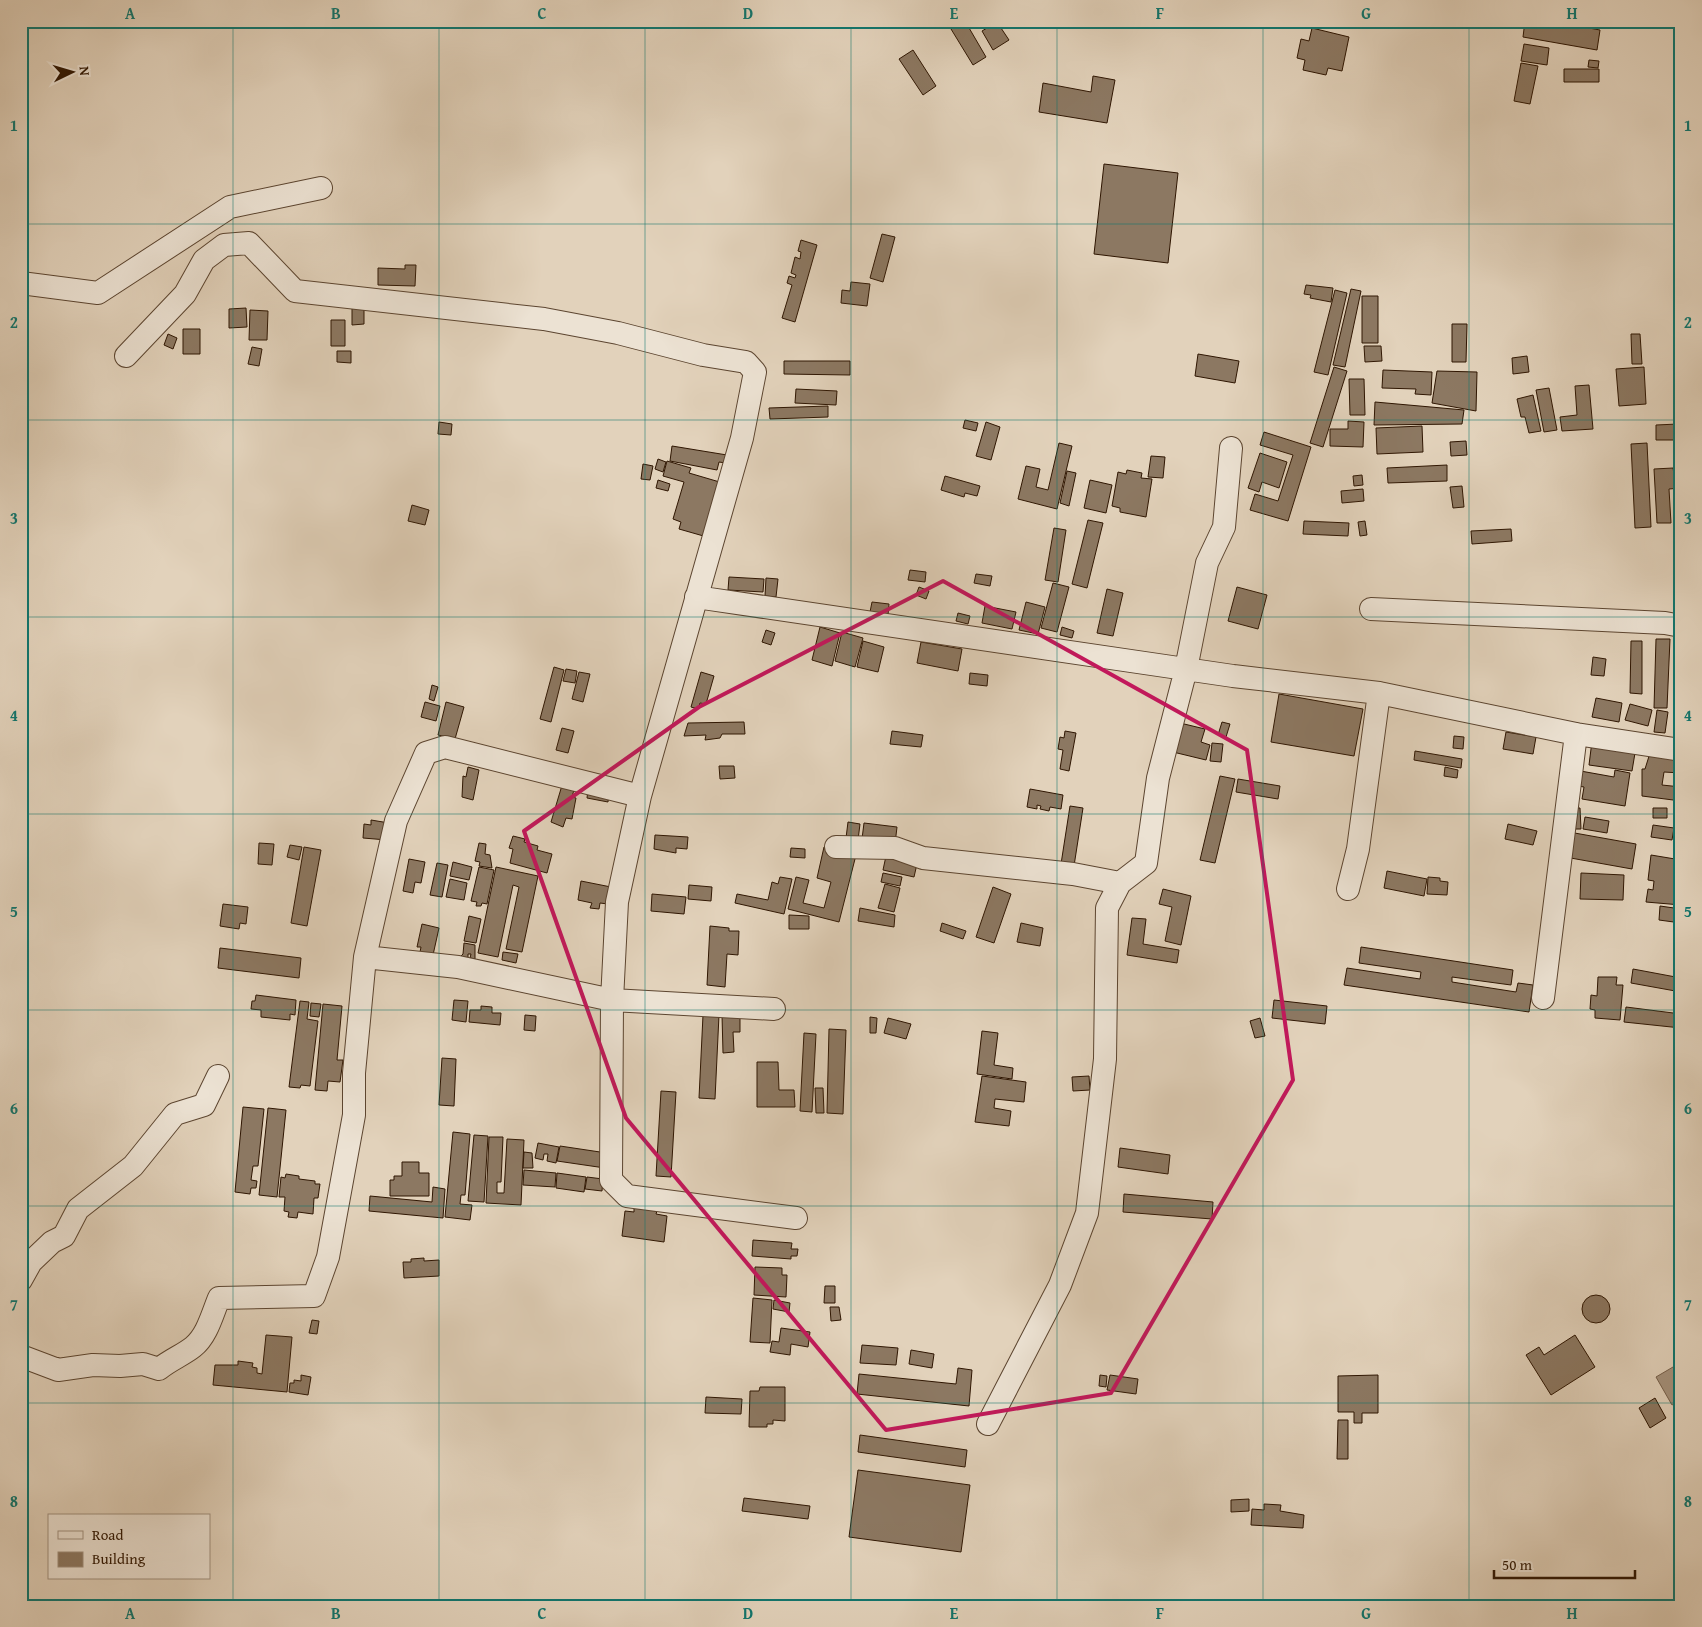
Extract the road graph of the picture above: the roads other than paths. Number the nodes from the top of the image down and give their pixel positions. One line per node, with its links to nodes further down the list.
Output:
1 (321, 188): 2 (street)
2 (21, 283)
3 (126, 356): 5 (street)
4 (1231, 448): 8 (street)
5 (696, 597): 8 (street); 12 (street)
6 (1371, 609): 7 (street)
7 (1681, 626)
8 (1186, 669): 9 (street); 14 (street)
9 (1379, 694): 10 (street); 15 (street)
10 (1576, 734): 11 (street); 17 (street)
11 (1681, 750)
12 (640, 796): 16 (street); 18 (street)
13 (836, 847): 14 (street)
14 (1120, 883): 24 (street)
15 (1348, 889)
16 (364, 957): 18 (street); 23 (street)
17 (1543, 998)
18 (612, 1000): 19 (street); 21 (street)
19 (774, 1009)
20 (218, 1076): 22 (street)
21 (796, 1218)
22 (21, 1280)
23 (21, 1356)
24 (988, 1424)

